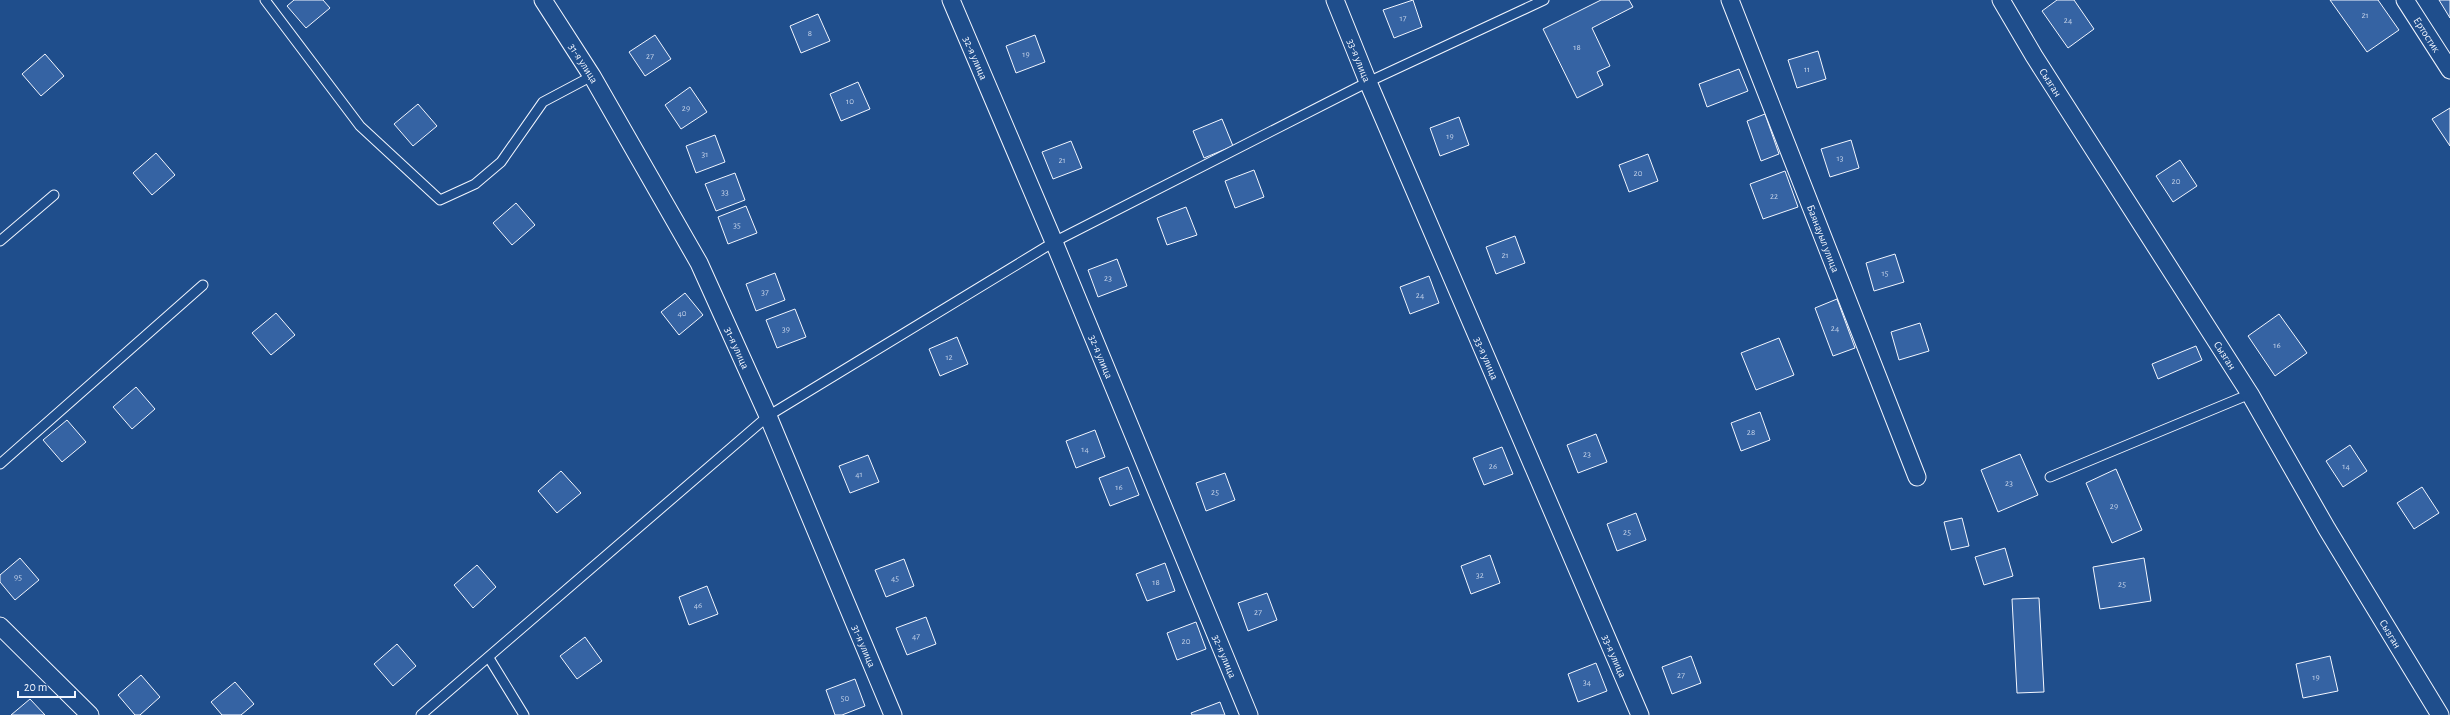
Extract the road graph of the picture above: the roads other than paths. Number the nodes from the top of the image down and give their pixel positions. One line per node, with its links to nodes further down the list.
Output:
1 (265, 0): 10 (lane)
2 (544, 0): 10 (street, 31-я улица)
3 (951, 0): 14 (street, 32-я улица)
4 (1335, 0): 11 (street, 33-я улица)
5 (1544, 0): 11 (lane)
6 (1730, 0): 20 (street, Баянауыл улица)
7 (2001, 0): 16 (street, Сызган)
8 (2404, 0): 9 (street, Ертостик)
9 (2450, 70)
10 (592, 76): 17 (street, 31-я улица)
11 (1368, 82): 14 (lane); 28 (street, 33-я улица)
12 (54, 195): 13 (lane)
13 (0, 241)
14 (1054, 242): 17 (lane); 27 (street, 32-я улица)
15 (203, 285): 18 (lane)
16 (2250, 394): 19 (lane); 29 (street, Сызган)
17 (768, 416): 22 (lane); 26 (street, 31-я улица)
18 (0, 464)
19 (2050, 476)
20 (1917, 477)
21 (0, 626): 23 (street)
22 (489, 658): 24 (lane); 25 (lane)
23 (90, 715)
24 (421, 715)
25 (524, 715)
26 (893, 715)
27 (1249, 715)
28 (1640, 715)
29 (2440, 715)

